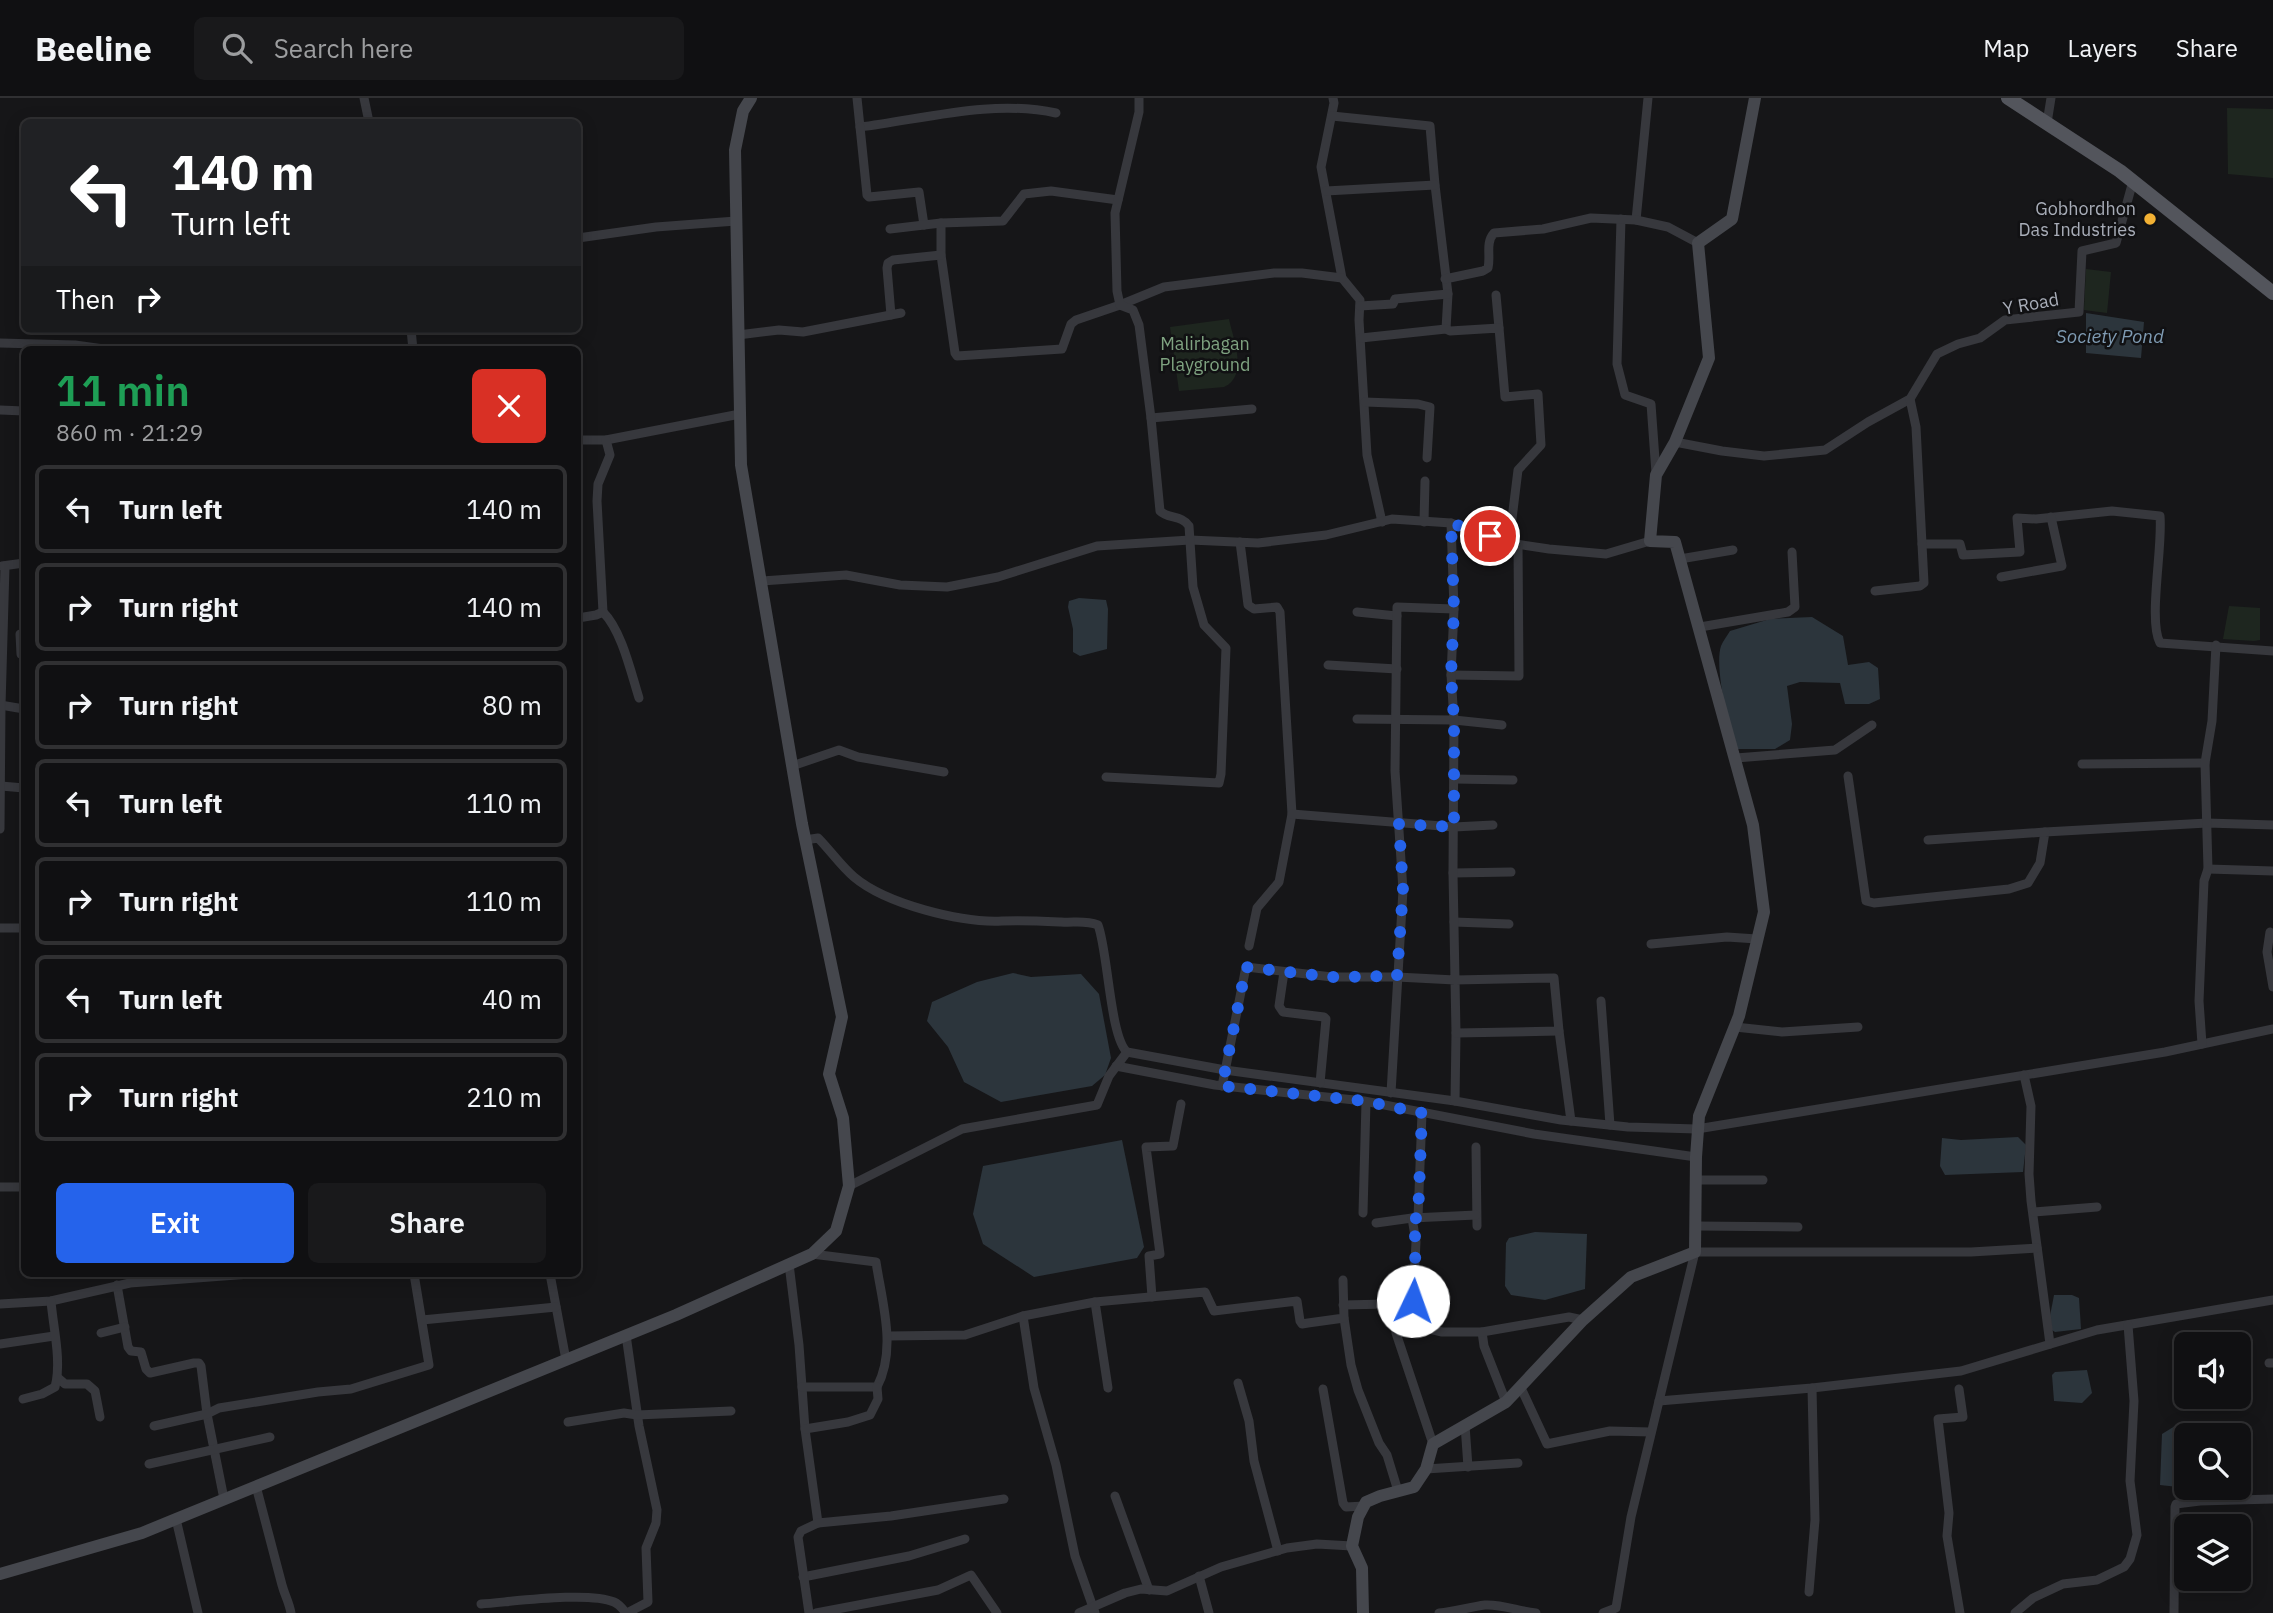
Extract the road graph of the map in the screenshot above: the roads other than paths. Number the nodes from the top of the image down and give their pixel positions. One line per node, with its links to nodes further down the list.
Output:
1 (364, 98): 13 (street)
2 (751, 98): 22 (street)
3 (856, 98): 15 (street)
4 (1139, 98): 19 (street)
5 (1333, 98): 12 (street)
6 (1648, 98): 21 (street)
7 (1755, 98): 27 (street)
8 (2008, 98): 14 (main road)
9 (2052, 98): 14 (street)
10 (1031, 103): 11 (street); 15 (street)
11 (1056, 113)
12 (1332, 116): 17 (street); 18 (street)
13 (368, 119)
14 (2047, 123): 16 (main road)
15 (860, 127): 24 (street)
16 (2133, 181): 31 (main road); 42 (street, Y Road)
17 (1435, 185): 18 (street); 30 (street)
18 (1326, 191): 29 (street)
19 (1118, 200): 23 (street); 34 (street)
20 (1621, 219): 21 (street); 30 (street); 53 (street)
21 (1636, 220): 27 (street)
22 (736, 221): 26 (street); 38 (street)
23 (941, 223): 24 (street); 28 (street)
24 (924, 225): 25 (street)
25 (890, 229)
26 (581, 238)
27 (1698, 243): 51 (street)
28 (941, 255): 34 (street); 38 (street)
29 (1342, 278): 34 (street); 35 (street)
30 (1445, 279): 32 (street)
31 (2273, 293)
32 (1448, 294): 35 (street); 37 (street)
33 (1496, 295): 36 (street)
34 (1120, 306): 48 (street)
35 (1360, 306): 39 (street)
36 (1499, 328): 37 (street); 62 (street)
37 (1446, 329): 39 (street)
38 (738, 334): 47 (street)
39 (1361, 338): 43 (street)
40 (0, 343): 41 (street)
41 (45, 346)
42 (1910, 399): 51 (street); 63 (street)
43 (1365, 401): 52 (street); 56 (street)
44 (0, 410): 46 (street)
45 (1252, 410): 48 (street)
46 (21, 411)
47 (740, 414): 50 (street); 70 (street)
48 (1151, 418): 59 (street)
49 (581, 440): 50 (street)
50 (606, 440): 73 (street)
51 (1675, 442): 53 (street)
52 (1427, 458)
53 (1656, 475): 60 (street)
54 (1425, 481): 57 (street)
55 (2051, 517): 63 (street); 69 (street); 80 (street)
56 (1382, 522): 57 (street); 61 (street)
57 (1424, 522): 58 (street)
58 (1451, 523): 62 (street); 72 (street)
59 (1190, 540): 61 (street); 70 (street); 99 (street)
60 (1650, 541): 62 (street); 66 (street)
61 (1240, 542): 104 (street)
62 (1513, 543): 84 (street)
63 (1922, 544): 71 (street)
64 (1732, 550): 66 (street)
65 (1792, 552): 77 (street)
66 (1680, 559): 77 (street)
67 (21, 563): 68 (street)
68 (3, 566): 78 (street)
69 (2001, 577)
70 (761, 581): 96 (street)
71 (1875, 591)
72 (1454, 609): 75 (street); 84 (street)
73 (603, 612): 76 (street); 85 (street)
74 (1357, 612): 75 (street)
75 (1397, 616): 83 (street)
76 (581, 618)
77 (1699, 627): 93 (street)
78 (3, 632): 79 (street); 86 (street)
79 (21, 634)
80 (2216, 645): 81 (street); 94 (street)
81 (2273, 650)
82 (1328, 665): 83 (street)
83 (1397, 668): 89 (street)
84 (1451, 675): 90 (street)
85 (639, 698)
86 (0, 705): 87 (street); 102 (street)
87 (21, 708)
88 (1357, 719): 89 (street)
89 (1397, 719): 90 (street); 106 (street)
90 (1454, 720): 91 (street); 100 (street)
91 (1502, 725)
92 (1872, 725): 93 (street)
93 (1736, 758): 123 (street)
94 (2205, 763): 95 (street); 105 (street)
95 (2082, 764)
96 (792, 766): 97 (street); 112 (street)
97 (944, 772)
98 (1848, 776): 111 (street)
99 (1106, 777)
100 (1454, 779): 101 (street); 109 (street)
101 (1513, 780)
102 (1, 786): 103 (street); 110 (street)
103 (21, 788)
104 (1292, 814): 106 (street); 125 (street)
105 (2207, 823): 108 (street); 111 (street); 114 (street)
106 (1399, 824): 109 (street); 127 (street)
107 (1493, 825): 109 (street)
108 (2273, 825)
109 (1454, 827): 117 (street)
110 (0, 830)
111 (2045, 832): 113 (street)
112 (805, 840): 137 (street); 155 (street)
113 (1928, 840)
114 (2208, 869): 115 (street); 136 (street)
115 (2273, 871)
116 (1511, 872): 117 (street)
117 (1453, 873): 118 (street)
118 (1454, 922): 119 (street); 128 (street)
119 (1509, 924)
120 (0, 928): 121 (street)
121 (21, 928)
122 (2270, 932): 129 (street)
123 (1757, 939): 124 (street); 131 (street)
124 (1651, 944)
125 (1249, 946)
126 (1284, 972): 127 (street); 139 (street); 141 (street)
127 (1397, 976): 128 (street); 143 (street)
128 (1455, 980): 134 (street); 135 (street)
129 (2273, 986)
130 (1601, 1001): 149 (street)
131 (1735, 1027): 132 (street); 150 (street)
132 (1858, 1027)
133 (2273, 1029): 136 (street)
134 (1559, 1031): 135 (street); 148 (street)
135 (1456, 1033): 144 (street)
136 (2202, 1044): 140 (street)
137 (1128, 1052): 138 (street); 139 (street)
138 (1116, 1066): 142 (street); 155 (street)
139 (1225, 1070): 141 (street); 142 (street)
140 (2024, 1075): 150 (street); 159 (street)
141 (1320, 1083): 143 (street)
142 (1222, 1086): 145 (street)
143 (1391, 1093): 144 (street)
144 (1455, 1101): 148 (street)
145 (1367, 1102): 147 (street); 160 (street)
146 (1181, 1104): 176 (street)
147 (1422, 1113): 152 (street); 162 (street)
148 (1571, 1121): 149 (street)
149 (1610, 1125): 150 (street)
150 (1698, 1129): 152 (street)
151 (1476, 1147): 161 (street)
152 (1696, 1157): 153 (street)
153 (1696, 1180): 154 (street); 165 (street)
154 (1763, 1180)
155 (849, 1186): 169 (street)
156 (0, 1187): 157 (street)
157 (21, 1187)
158 (2097, 1207): 159 (street)
159 (2034, 1212): 167 (street)
160 (1363, 1213)
161 (1476, 1215): 162 (street); 164 (street)
162 (1415, 1218): 163 (street); 181 (street)
163 (1376, 1223)
164 (1477, 1226)
165 (1696, 1226): 166 (street); 168 (street)
166 (1798, 1227)
167 (2037, 1248): 168 (street); 197 (street)
168 (1695, 1252): 187 (street); 209 (street)
169 (812, 1254): 170 (street); 195 (street)
170 (789, 1264): 193 (street); 201 (street)
171 (166, 1277): 175 (street)
172 (415, 1277): 186 (street)
173 (550, 1277): 183 (street)
174 (1343, 1280): 182 (street)
175 (117, 1285): 178 (street); 190 (street)
176 (1152, 1297): 179 (street); 185 (street)
177 (2273, 1300): 189 (street)
178 (51, 1301): 180 (street); 194 (street)
179 (1095, 1302): 184 (street); 203 (street)
180 (0, 1304)
181 (1387, 1304): 182 (street); 188 (street)
182 (1343, 1305): 185 (street)
183 (555, 1307): 186 (street); 198 (street)
184 (1023, 1316): 195 (street); 245 (street)
185 (1344, 1318): 228 (street)
186 (422, 1320): 212 (street)
187 (1583, 1320): 191 (street); 204 (street)
188 (1395, 1325): 191 (street); 221 (street)
189 (2128, 1325): 197 (street); 260 (street)
190 (125, 1327): 192 (street); 212 (street)
191 (1482, 1332): 210 (street)
192 (101, 1333)
193 (626, 1335): 198 (street); 213 (street)
194 (54, 1336): 196 (street); 199 (street)
195 (888, 1336): 202 (street)
196 (0, 1344)
197 (2050, 1344): 205 (street)
198 (566, 1360): 227 (street)
199 (58, 1378): 208 (street); 214 (street)
200 (1238, 1383): 238 (street)
201 (802, 1387): 202 (street); 218 (street)
202 (877, 1387): 218 (street)
203 (1108, 1388)
204 (1521, 1388): 210 (street); 219 (street)
205 (1812, 1388): 209 (street); 243 (street)
206 (1323, 1389): 233 (street)
207 (1959, 1389): 259 (street)
208 (23, 1399)
209 (1659, 1401): 219 (street)
210 (1506, 1402): 216 (street)
211 (731, 1411): 213 (street)
212 (207, 1414): 217 (street); 222 (street)
213 (637, 1415): 215 (street); 249 (street)
214 (100, 1417)
215 (568, 1422)
216 (1465, 1425): 221 (street); 225 (street)
217 (154, 1426)
218 (805, 1429): 235 (street)
219 (1651, 1432): 246 (street)
220 (270, 1437): 222 (street)
221 (1433, 1444): 226 (street)
222 (215, 1448): 224 (street); 230 (street)
223 (1518, 1463): 225 (street)
224 (149, 1464)
225 (1468, 1467): 226 (street)
226 (1426, 1469): 228 (street)
227 (256, 1486): 230 (street); 248 (street)
228 (1398, 1491): 233 (street)
229 (1115, 1496): 242 (street)
230 (224, 1499): 234 (street)
231 (1004, 1499): 235 (street)
232 (2273, 1499): 261 (street)
233 (1364, 1506): 237 (street)
234 (176, 1520): 239 (street); 247 (street)
235 (818, 1523): 241 (street)
236 (965, 1539): 241 (street)
237 (1352, 1546): 238 (street); 255 (street)
238 (1278, 1551): 240 (street)
239 (0, 1574)
240 (1199, 1576): 242 (street); 254 (street)
241 (803, 1577): 250 (street)
242 (1149, 1590): 245 (street)
243 (1809, 1592)
244 (481, 1604): 249 (street)
245 (1095, 1610): 253 (street)
246 (1619, 1611): 258 (street)
247 (198, 1613)
248 (291, 1613)
249 (626, 1613)
250 (809, 1613)
251 (816, 1613): 252 (street)
252 (997, 1613)
253 (1079, 1613)
254 (1209, 1613)
255 (1363, 1613)
256 (1439, 1613): 257 (street)
257 (1536, 1613)
258 (1603, 1613)
259 (1961, 1613)
260 (2015, 1613)
261 (2174, 1613)

